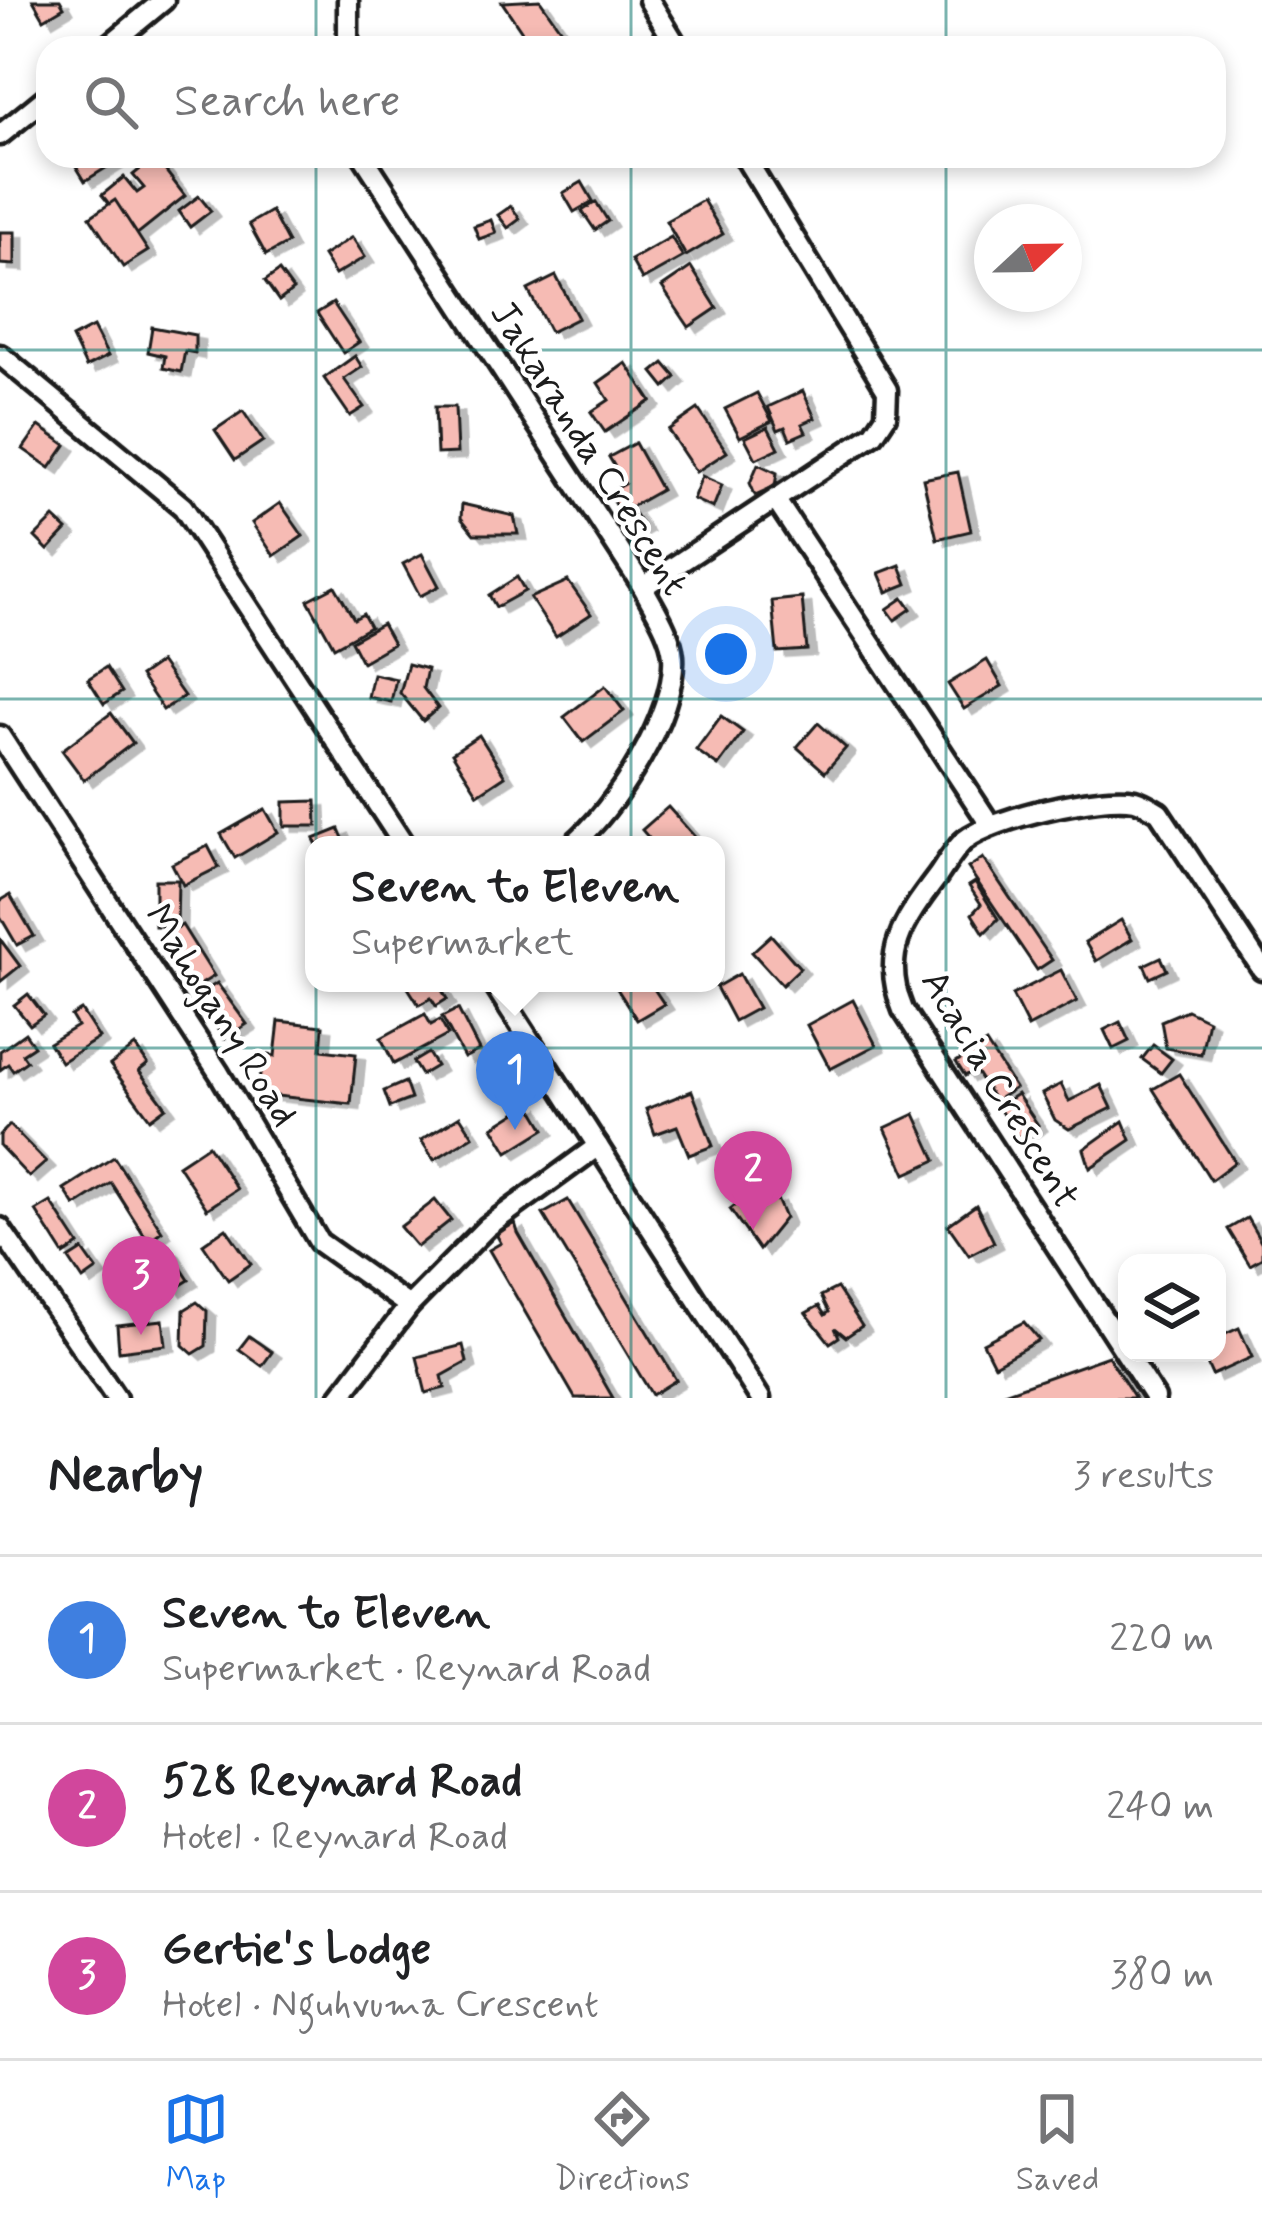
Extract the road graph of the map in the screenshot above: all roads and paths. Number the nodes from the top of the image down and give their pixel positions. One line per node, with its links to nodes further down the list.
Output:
1 (164, 0): 4 (street)
2 (348, 0): 5 (street)
3 (649, 0): 6 (street)
4 (120, 36)
5 (348, 36)
6 (671, 36)
7 (36, 106): 8 (street)
8 (0, 135)
9 (371, 168): 13 (street, Jakaranda Crescent)
10 (751, 168): 12 (street)
11 (0, 355): 16 (street)
12 (777, 502): 13 (street); 15 (street)
13 (643, 587): 17 (street, Jakaranda Crescent)
14 (0, 736): 22 (street, Mahogany Road)
15 (991, 826): 18 (street, Acacia Crescent); 26 (street, Acacia Crescent)
16 (398, 836)
17 (580, 836)
18 (1262, 969)
19 (499, 992): 20 (street)
20 (598, 1147): 22 (street); 25 (street)
21 (0, 1228): 23 (street)
22 (409, 1306): 24 (street)
23 (116, 1398)
24 (339, 1398)
25 (760, 1398)
26 (1155, 1398)

